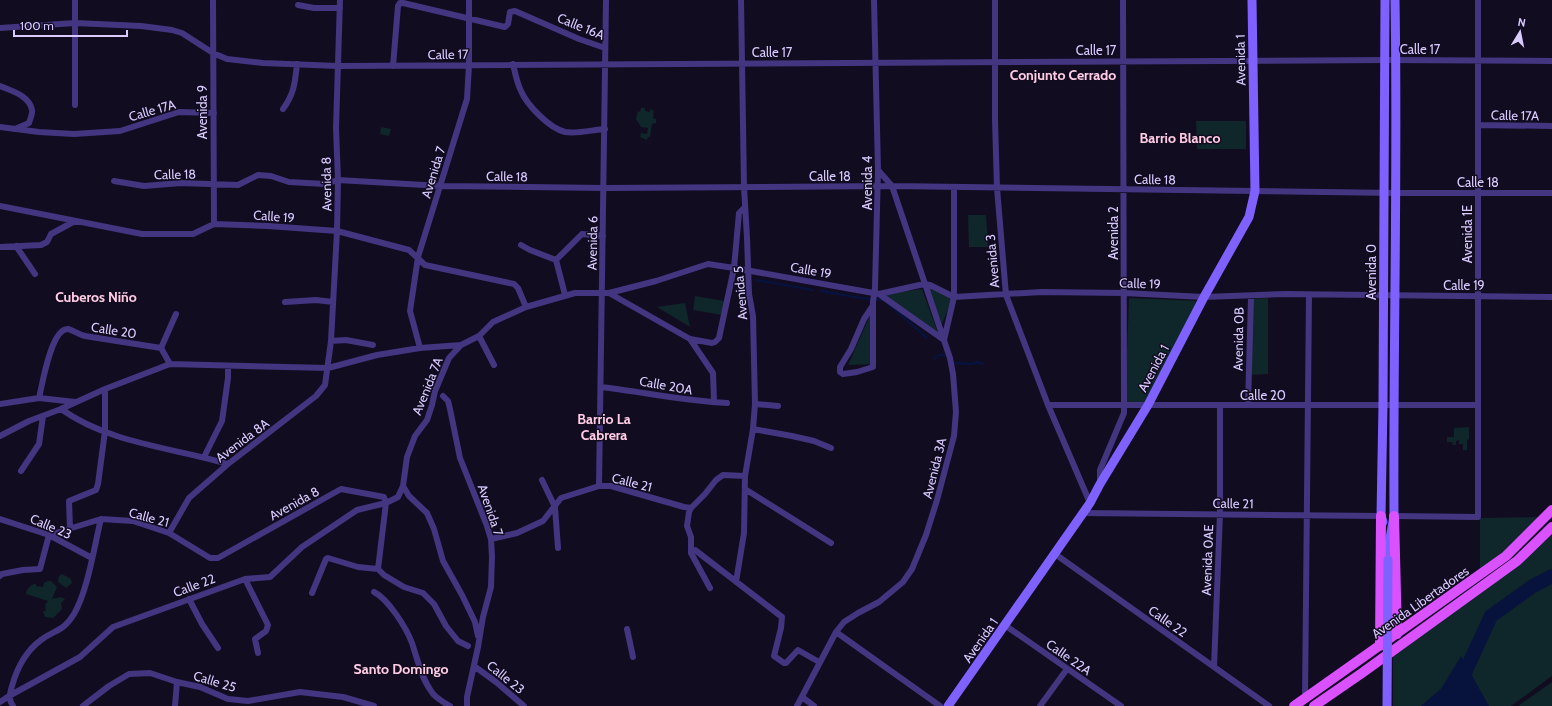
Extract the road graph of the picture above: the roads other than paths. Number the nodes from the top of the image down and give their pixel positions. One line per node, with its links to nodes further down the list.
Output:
1 (75, 0): 17 (street)
2 (213, 0): 20 (street, Avenida 9)
3 (340, 0): 15 (street, Avenida 8)
4 (469, 0): 16 (street, Avenida 7)
5 (606, 0): 19 (street, Avenida 6)
6 (741, 0): 29 (street, Avenida 5)
7 (874, 0): 27 (street, Avenida 4)
8 (995, 0): 28 (street, Avenida 3)
9 (1123, 0): 24 (street, Avenida 2)
10 (1252, 0): 25 (street, Avenida 1)
11 (1385, 0): 21 (street, Avenida 0)
12 (1395, 0): 22 (street, Avenida 0)
13 (1478, 0): 23 (street, Avenida 1E)
14 (298, 5): 15 (street)
15 (340, 8): 34 (street, Avenida 8)
16 (469, 19): 19 (street, Calle 16A); 33 (street, Avenida 7); 35 (street, Calle 16A)
17 (75, 23): 18 (street, Calle 17); 20 (street, Calle 17); 37 (street)
18 (0, 28)
19 (606, 48): 32 (street, Avenida 6)
20 (213, 53): 30 (street, Calle 17); 39 (street, Avenida 9)
21 (1385, 60): 22 (street, Calle 17); 25 (street, Calle 17); 58 (street, Avenida 0)
22 (1396, 60): 23 (street, Calle 17); 59 (street, Avenida 0)
23 (1478, 60): 26 (street, Calle 17); 40 (street, Avenida 1E)
24 (1123, 61): 25 (street, Calle 17); 28 (street, Calle 17); 56 (street, Avenida 2)
25 (1253, 61): 57 (street, Avenida 1)
26 (1552, 61)
27 (875, 62): 28 (street, Calle 17); 29 (street, Calle 17); 45 (street, Avenida 4)
28 (995, 62): 55 (street, Avenida 3)
29 (742, 63): 32 (street, Calle 17); 51 (street, Avenida 5)
30 (297, 64): 34 (street, Calle 17); 38 (street)
31 (513, 64): 32 (street, Calle 17); 33 (street, Calle 17); 44 (street)
32 (606, 64): 44 (street, Avenida 6)
33 (469, 65): 35 (street, Calle 17); 49 (street, Avenida 7)
34 (338, 66): 35 (street, Calle 17); 46 (street, Avenida 8)
35 (393, 66)
36 (0, 86): 43 (street)
37 (75, 105)
38 (283, 109)
39 (214, 113): 43 (street, Calle 17A); 48 (street, Avenida 9)
40 (1478, 125): 41 (street, Calle 17A); 60 (street, Avenida 1E)
41 (1552, 126)
42 (0, 127): 43 (street)
43 (14, 129)
44 (605, 129): 54 (street, Avenida 6)
45 (878, 170): 50 (street); 52 (street, Avenida 4)
46 (338, 180): 48 (street, Calle 18); 49 (street, Calle 18); 66 (street, Avenida 8)
47 (114, 181): 48 (street, Calle 18)
48 (214, 185): 65 (street, Avenida 9)
49 (441, 186): 54 (street, Calle 18); 71 (street, Avenida 7)
50 (892, 186): 52 (street, Calle 18); 53 (street, Calle 18); 75 (street)
51 (744, 187): 52 (street, Calle 18); 54 (street, Calle 18); 63 (street, Avenida 5)
52 (878, 187): 92 (street, Avenida 4, bridge)
53 (954, 187): 55 (street, Calle 18); 88 (street, Avenida 3A)
54 (604, 188): 67 (street, Avenida 6)
55 (997, 188): 56 (street, Calle 18); 81 (street, Avenida 3)
56 (1124, 189): 57 (street, Calle 18); 78 (street, Avenida 2)
57 (1255, 191): 58 (street, Calle 18); 89 (street, Avenida 1)
58 (1384, 192): 59 (street, Calle 18); 83 (street, Avenida 0)
59 (1396, 193): 60 (street, Calle 18); 84 (street, Avenida 0)
60 (1478, 193): 61 (street, Calle 18); 86 (street, Avenida 1E)
61 (1552, 193)
62 (0, 206): 64 (street, Calle 19)
63 (745, 207): 73 (street); 115 (street, Avenida 5, bridge)
64 (75, 221): 65 (street, Calle 19); 69 (street)
65 (214, 224): 66 (street, Calle 19)
66 (337, 232): 71 (street, Calle 19); 91 (street, Avenida 8)
67 (603, 236): 72 (street); 76 (street, Avenida 6)
68 (521, 245): 72 (street)
69 (16, 246): 70 (street); 74 (street)
70 (0, 247)
71 (418, 257): 93 (street, Calle 19); 102 (street, Avenida 7)
72 (556, 260): 80 (street)
73 (734, 268): 77 (street, Calle 19); 79 (street, Calle 19); 96 (street)
74 (35, 274)
75 (924, 284): 79 (street, Calle 19); 88 (street, Calle 19); 97 (street)
76 (602, 293): 77 (street, Calle 19); 80 (street, Calle 19); 107 (street, Avenida 6)
77 (609, 293): 96 (street)
78 (1124, 293): 81 (street, Calle 19); 89 (street, Calle 19); 124 (street, Avenida 2)
79 (879, 294): 97 (street)
80 (565, 295): 93 (street, Calle 19)
81 (1006, 295): 88 (street, Calle 19); 123 (street, Avenida 3)
82 (1309, 295): 83 (street, Calle 19); 85 (street, Calle 19); 118 (street)
83 (1384, 295): 84 (street, Calle 19); 119 (street, Avenida 0)
84 (1394, 295): 86 (street, Calle 19); 120 (street, Avenida 0)
85 (1251, 296): 89 (street, Calle 19); 117 (street, Avenida 0B)
86 (1478, 296): 87 (street, Calle 19); 121 (street, Avenida 1E)
87 (1552, 296)
88 (954, 297): 97 (street, Avenida 3A)
89 (1204, 297): 116 (street, Avenida 1)
90 (285, 302): 91 (street)
91 (333, 302): 98 (street, Avenida 8)
92 (873, 304): 92 (street, Avenida 4)
93 (526, 307): 95 (street, Calle 19)
94 (176, 314): 101 (street)
95 (479, 336): 100 (street, Calle 19); 104 (street)
96 (690, 339): 112 (street)
97 (944, 340): 175 (street, Avenida 3A)
98 (331, 341): 99 (street); 106 (street, Avenida 8)
99 (373, 344)
100 (461, 345): 102 (street); 138 (street, Avenida 7A)
101 (161, 348): 103 (street); 110 (street, Calle 20)
102 (420, 348): 106 (street)
103 (170, 364): 105 (street); 108 (street)
104 (494, 365)
105 (228, 366): 106 (street); 132 (street)
106 (328, 368): 133 (street, Avenida 8A)
107 (602, 387): 112 (street, Calle 20A); 139 (street, Avenida 6)
108 (106, 389): 111 (street); 129 (street)
109 (443, 396): 157 (street, Avenida 7)
110 (39, 398): 111 (street); 114 (street)
111 (75, 402): 126 (street)
112 (714, 402): 113 (street, Calle 20A)
113 (727, 403)
114 (0, 404)
115 (755, 404): 122 (street); 128 (street, Avenida 5)
116 (1148, 405): 124 (street, Calle 20); 125 (street, Calle 20); 137 (street, Avenida 1)
117 (1248, 405): 118 (street, Calle 20); 125 (street, Calle 20)
118 (1308, 405): 119 (street, Calle 20); 148 (street)
119 (1383, 405): 120 (street, Calle 20); 149 (street, Avenida 0)
120 (1394, 405): 121 (street, Calle 20); 150 (street, Avenida 0)
121 (1478, 405): 150 (street, Avenida 1E)
122 (778, 406)
123 (1048, 406): 124 (street, Calle 20); 142 (street, Avenida 3)
124 (1124, 406): 137 (street, Avenida 2)
125 (1220, 406): 147 (street, Avenida 0AE)
126 (61, 409): 127 (street); 129 (street)
127 (43, 416): 130 (street); 134 (street)
128 (753, 429): 131 (street); 135 (street, Avenida 5)
129 (105, 431): 132 (street); 154 (street)
130 (0, 436)
131 (831, 448)
132 (204, 457): 133 (street)
133 (228, 464): 155 (street, Avenida 8A)
134 (21, 471)
135 (745, 476): 140 (street, Avenida 5); 144 (street)
136 (542, 480): 143 (street)
137 (1100, 484): 142 (street, Avenida 1)
138 (403, 486): 141 (street); 177 (street)
139 (599, 486): 143 (street, Calle 21); 144 (street, Calle 21)
140 (745, 489): 158 (street); 168 (street, Avenida 5)
141 (386, 503): 164 (street, Avenida 8); 165 (street); 167 (street, Calle 22)
142 (1090, 503): 146 (street, Avenida 1)
143 (555, 507): 157 (street, Calle 21); 160 (street)
144 (691, 508): 161 (street)
145 (1552, 510): 176 (main road, Avenida Libertadores)
146 (1083, 513): 147 (street, Calle 21); 162 (street, Avenida 1)
147 (1220, 513): 148 (street, Calle 21); 185 (street, Avenida 0AE)
148 (1307, 515): 149 (street, Calle 21); 190 (street)
149 (1381, 516): 159 (street, Avenida 0); 179 (main road)
150 (1394, 516): 159 (street, Avenida 0); 176 (main road)
151 (0, 519): 156 (street, Calle 23)
152 (101, 519): 154 (street, Calle 21); 155 (street, Calle 21); 163 (street)
153 (1552, 527): 208 (main road, Avenida Libertadores)
154 (70, 528): 156 (street, Calle 21)
155 (169, 533): 164 (street, Calle 21)
156 (49, 535): 163 (street, Calle 23); 166 (street)
157 (491, 539): 177 (street, Avenida 7)
158 (831, 543)
159 (1389, 544): 209 (street, Avenida 0, bridge)
160 (558, 548)
161 (691, 552): 168 (street); 169 (street)
162 (1055, 554): 173 (street, Avenida 1); 185 (street, Calle 22)
163 (92, 558): 188 (street)
164 (214, 559)
165 (378, 569): 171 (street); 178 (street)
166 (0, 576)
167 (245, 579): 172 (street, Calle 22); 181 (street)
168 (736, 582): 183 (street)
169 (710, 588)
170 (374, 592): 197 (street)
171 (312, 593)
172 (189, 599): 180 (street); 188 (street, Calle 22)
173 (1006, 626): 186 (street, Calle 22A); 203 (street, Avenida 1)
174 (626, 630): 182 (street)
175 (836, 632): 183 (street, Avenida 3A); 202 (street)
176 (1397, 634): 179 (main road, Avenida Libertadores)
177 (478, 638): 184 (street, Avenida 7)
178 (468, 646)
179 (1380, 646): 190 (main road, Avenida Libertadores)
180 (218, 648)
181 (258, 653)
182 (632, 657)
183 (819, 662): 189 (street, Avenida 3A)
184 (474, 666): 198 (street, Avenida 7); 199 (street, Calle 23)
185 (1214, 667): 206 (street, Calle 22)
186 (1067, 669): 204 (street); 205 (street, Calle 22A)
187 (177, 682): 192 (street, Calle 25); 195 (street, Calle 25); 196 (street)
188 (9, 696): 191 (street, Calle 22); 194 (street)
189 (802, 697): 200 (street, Avenida 3A); 201 (street)
190 (1305, 698): 207 (main road, Avenida Libertadores)
191 (0, 702)
192 (260, 703): 193 (street, Calle 25)
193 (370, 705)
194 (13, 706)
195 (83, 706)
196 (174, 706)
197 (450, 706)
198 (467, 706)
199 (524, 706)
200 (797, 706)
201 (814, 706)
202 (940, 706)
203 (948, 706)
204 (1040, 706)
205 (1121, 706)
206 (1269, 706)
207 (1294, 706)
208 (1314, 706)
209 (1387, 706)

